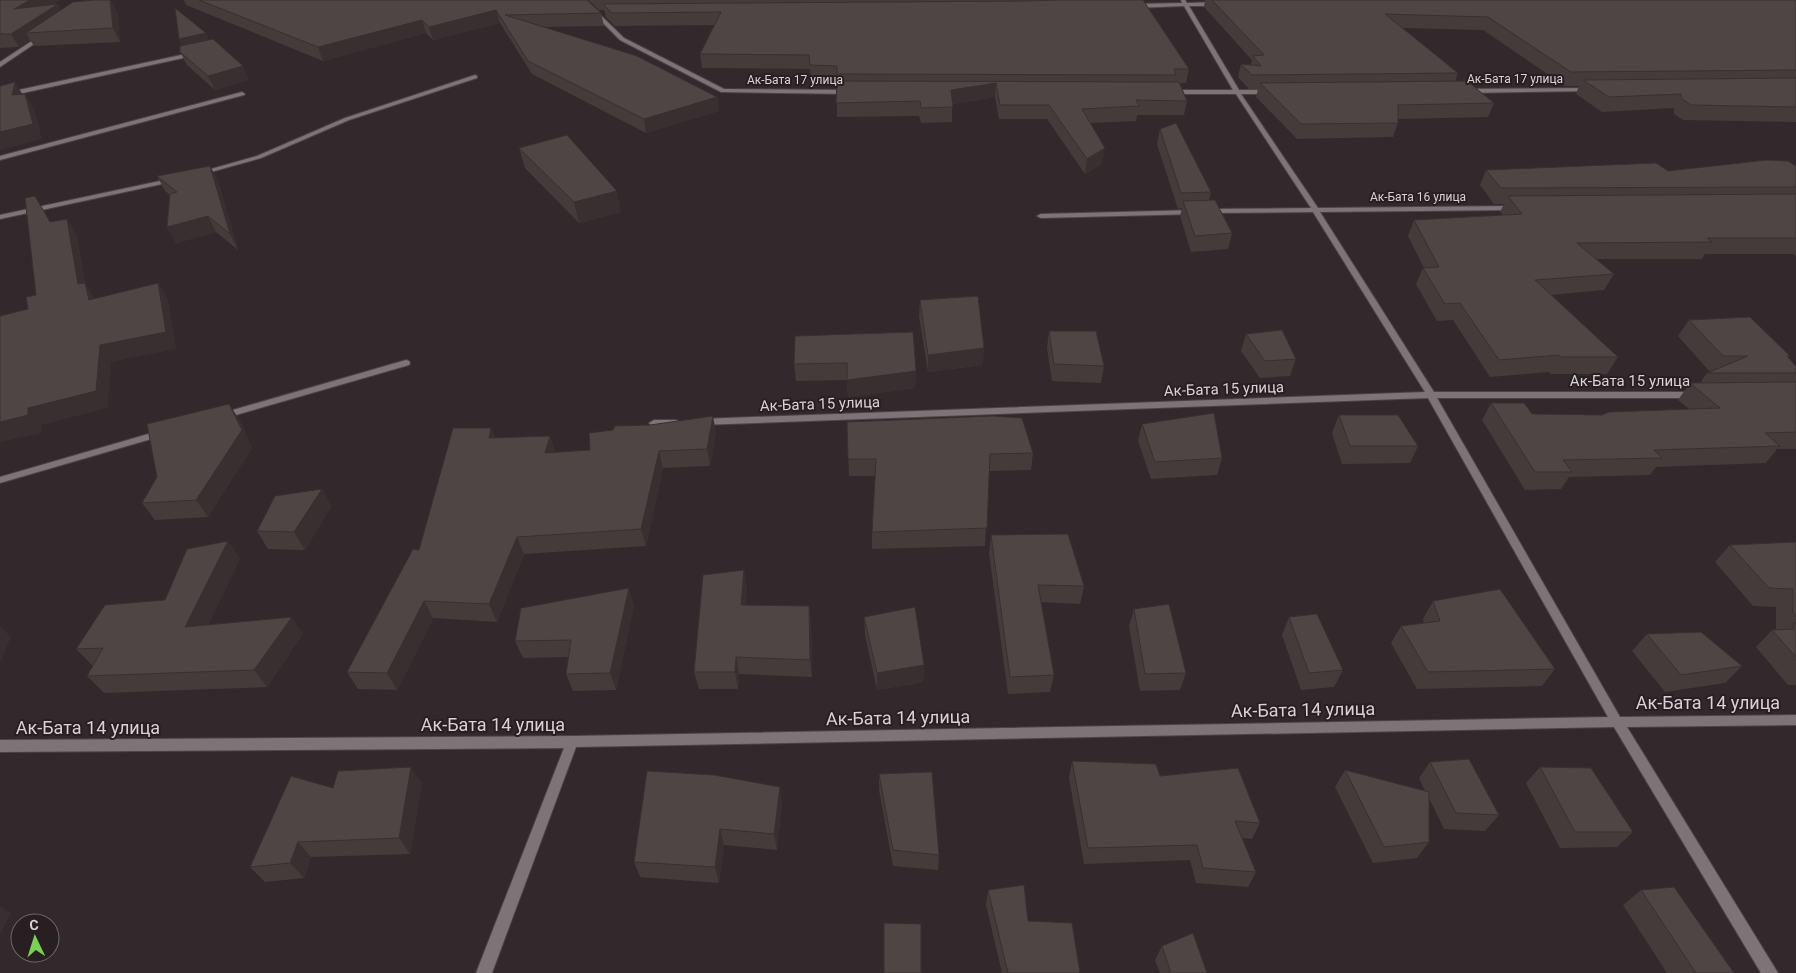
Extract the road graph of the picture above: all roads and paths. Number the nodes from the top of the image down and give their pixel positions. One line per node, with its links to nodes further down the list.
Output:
1 (582, 0): 5 (street)
2 (1184, 2): 3 (street); 4 (street); 15 (street)
3 (1225, 4)
4 (1128, 6)
5 (598, 14): 6 (street); 13 (street, Ак-Бата 17 улица)
6 (607, 14)
7 (49, 32): 9 (street)
8 (205, 52): 18 (street)
9 (1, 64)
10 (475, 77): 20 (street)
11 (1597, 90): 12 (street, Ак-Бата 17 улица)
12 (1457, 91)
13 (862, 92)
14 (1168, 92): 15 (street)
15 (1238, 92): 16 (street); 23 (street)
16 (1278, 92)
17 (242, 94): 19 (street)
18 (0, 96)
19 (0, 158)
20 (189, 176)
21 (180, 178): 25 (street)
22 (1521, 208): 23 (street, Ак-Бата 16 улица)
23 (1315, 209): 24 (street, Ак-Бата 16 улица); 27 (street)
24 (1041, 216)
25 (0, 217)
26 (406, 363): 29 (street)
27 (1431, 395): 28 (street, Ак-Бата 15 улица); 30 (street, Ак-Бата 15 улица); 34 (street)
28 (1707, 395)
29 (208, 420)
30 (654, 423)
31 (170, 431): 32 (street)
32 (0, 480)
33 (1796, 720): 34 (street, Ак-Бата 14 улица)
34 (1617, 722): 35 (street, Ак-Бата 14 улица); 38 (street)
35 (572, 742): 36 (street, Ак-Бата 14 улица); 37 (street)
36 (0, 746)
37 (484, 973)
38 (1770, 973)

